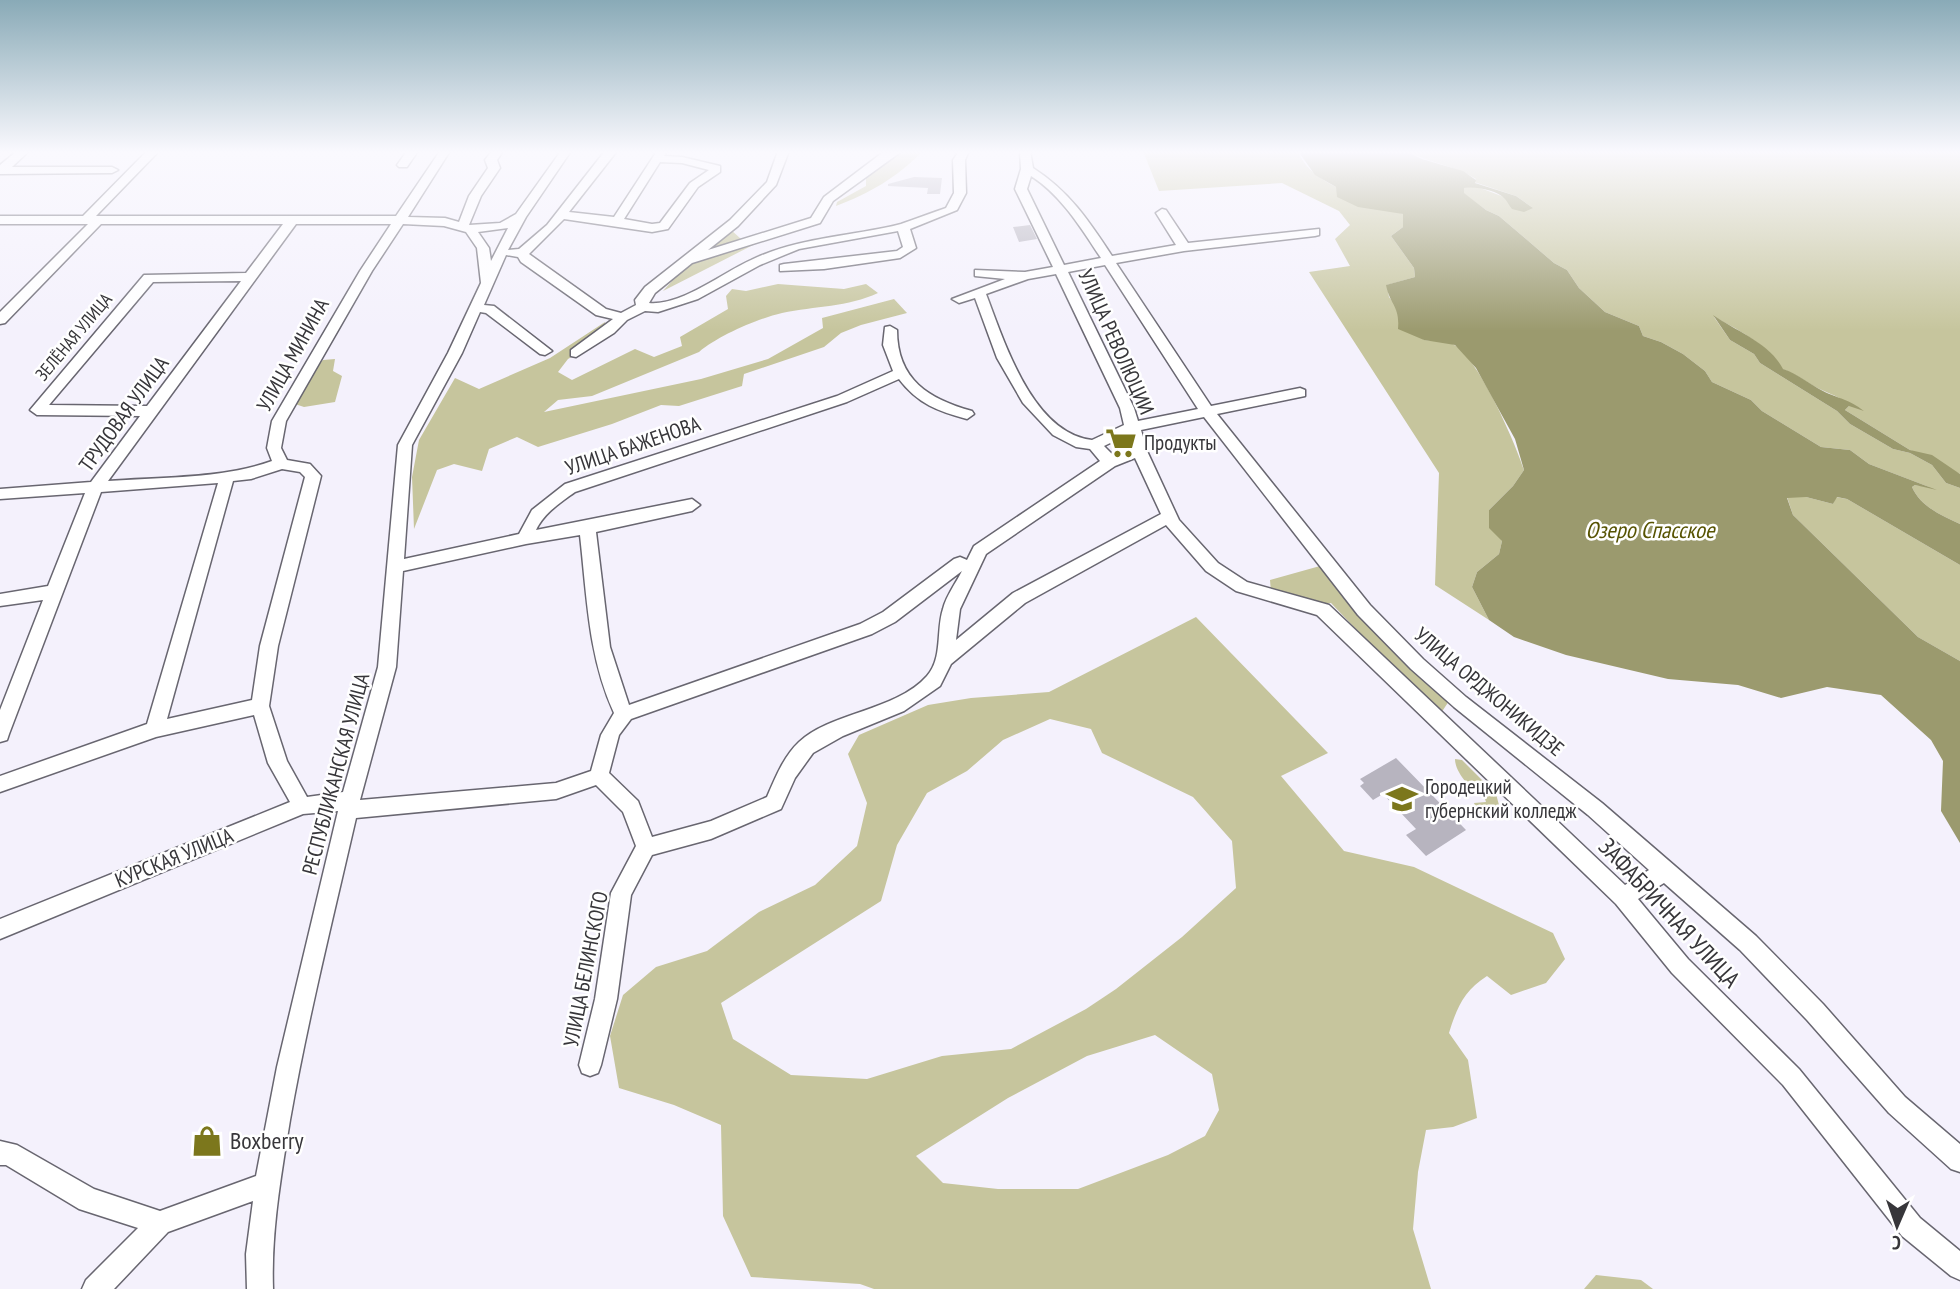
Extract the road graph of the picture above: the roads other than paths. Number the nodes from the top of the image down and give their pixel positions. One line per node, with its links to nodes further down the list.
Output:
1 (100, 211): 18 (street)
2 (406, 211): 19 (street, УЛИЦА МИНИНА)
3 (471, 211): 22 (street)
4 (525, 211): 15 (street)
5 (565, 211): 14 (street)
6 (624, 211): 20 (street)
7 (675, 211): 20 (street)
8 (745, 211): 27 (street)
9 (821, 211): 27 (street)
10 (948, 211): 21 (street)
11 (1032, 211): 30 (street, УЛИЦА РЕВОЛЮЦИИ)
12 (1074, 211): 28 (street, УЛИЦА ОРДЖОНИКИДЗЕ)
13 (1162, 212): 24 (street)
14 (562, 215): 20 (street); 26 (street)
15 (520, 218): 22 (street); 25 (street, РЕСПУБЛИКАНСКАЯ УЛИЦА)
16 (293, 219): 18 (street); 19 (street); 33 (street, ТРУДОВАЯ УЛИЦА)
17 (0, 220): 18 (street)
18 (92, 220): 40 (street)
19 (400, 220): 22 (street); 53 (street, УЛИЦА МИНИНА)
20 (617, 221)
21 (903, 227): 29 (street); 37 (street)
22 (467, 228): 34 (street)
23 (1315, 232): 24 (street)
24 (1184, 247): 28 (street)
25 (501, 252): 26 (street); 34 (street, РЕСПУБЛИКАНСКАЯ УЛИЦА)
26 (522, 253): 39 (street)
27 (688, 260): 37 (street)
28 (1110, 261): 30 (street); 46 (street, УЛИЦА ОРДЖОНИКИДЗЕ)
29 (784, 268)
30 (1060, 270): 32 (street); 49 (street, УЛИЦА РЕВОЛЮЦИИ)
31 (980, 273): 32 (street)
32 (1025, 276): 35 (street)
33 (250, 277): 47 (street, ТРУДОВАЯ УЛИЦА); 47 (street, ЗЕЛЁНАЯ УЛИЦА)
34 (486, 283): 38 (street, РЕСПУБЛИКАНСКАЯ УЛИЦА)
35 (979, 292): 36 (street); 50 (street)
36 (959, 299)
37 (643, 307): 39 (street)
38 (475, 308): 42 (street); 62 (street, РЕСПУБЛИКАНСКАЯ УЛИЦА)
39 (622, 317): 43 (street)
40 (0, 320)
41 (890, 330): 44 (street)
42 (545, 351)
43 (576, 353)
44 (901, 373): 48 (street); 60 (street, УЛИЦА БАЖЕНОВА)
45 (1300, 393): 46 (street)
46 (1206, 410): 49 (street); 67 (street, УЛИЦА ОРДЖОНИКИДЗЕ)
47 (152, 411): 55 (street, ТРУДОВАЯ УЛИЦА)
48 (967, 414)
49 (1132, 427): 50 (street); 51 (street, УЛИЦА РЕВОЛЮЦИИ)
50 (1094, 445): 52 (street)
51 (1139, 451): 52 (street); 58 (street, УЛИЦА РЕВОЛЮЦИИ)
52 (1110, 462): 66 (street)
53 (281, 464): 54 (street); 68 (street)
54 (227, 477): 55 (street); 71 (street)
55 (95, 487): 56 (street); 63 (street, ТРУДОВАЯ УЛИЦА)
56 (0, 494)
57 (692, 505): 59 (street)
58 (1170, 516): 65 (street, УЛИЦА РЕВОЛЮЦИИ); 66 (street)
59 (587, 528): 60 (street); 69 (street)
60 (526, 538): 62 (street)
61 (960, 563): 69 (street)
62 (396, 567): 75 (street, РЕСПУБЛИКАНСКАЯ УЛИЦА)
63 (54, 592): 64 (street); 72 (street, ТРУДОВАЯ УЛИЦА)
64 (0, 600)
65 (1323, 610): 70 (street, ЗАФАБРИЧНАЯ УЛИЦА)
66 (944, 659): 77 (street)
67 (1460, 702): 70 (street); 78 (street, УЛИЦА ОРДЖОНИКИДЗЕ)
68 (260, 706): 71 (street); 76 (street)
69 (624, 714): 73 (street)
70 (1441, 725): 79 (street, ЗАФАБРИЧНАЯ УЛИЦА)
71 (155, 729): 74 (street)
72 (0, 734)
73 (599, 776): 75 (street); 77 (street)
74 (0, 784)
75 (349, 804): 76 (street, КУРСКАЯ УЛИЦА); 84 (street, РЕСПУБЛИКАНСКАЯ УЛИЦА)
76 (302, 806): 80 (street, КУРСКАЯ УЛИЦА)
77 (646, 847): 81 (street, УЛИЦА БЕЛИНСКОГО)
78 (1664, 872): 79 (street); 83 (street, УЛИЦА ОРДЖОНИКИДЗЕ)
79 (1623, 897): 86 (street, ЗАФАБРИЧНАЯ УЛИЦА)
80 (0, 929)
81 (590, 1065)
82 (0, 1153): 85 (street)
83 (1960, 1160)
84 (267, 1184): 85 (street); 88 (street, РЕСПУБЛИКАНСКАЯ УЛИЦА)
85 (160, 1223): 87 (street)
86 (1960, 1267)
87 (95, 1289)
88 (260, 1289)

